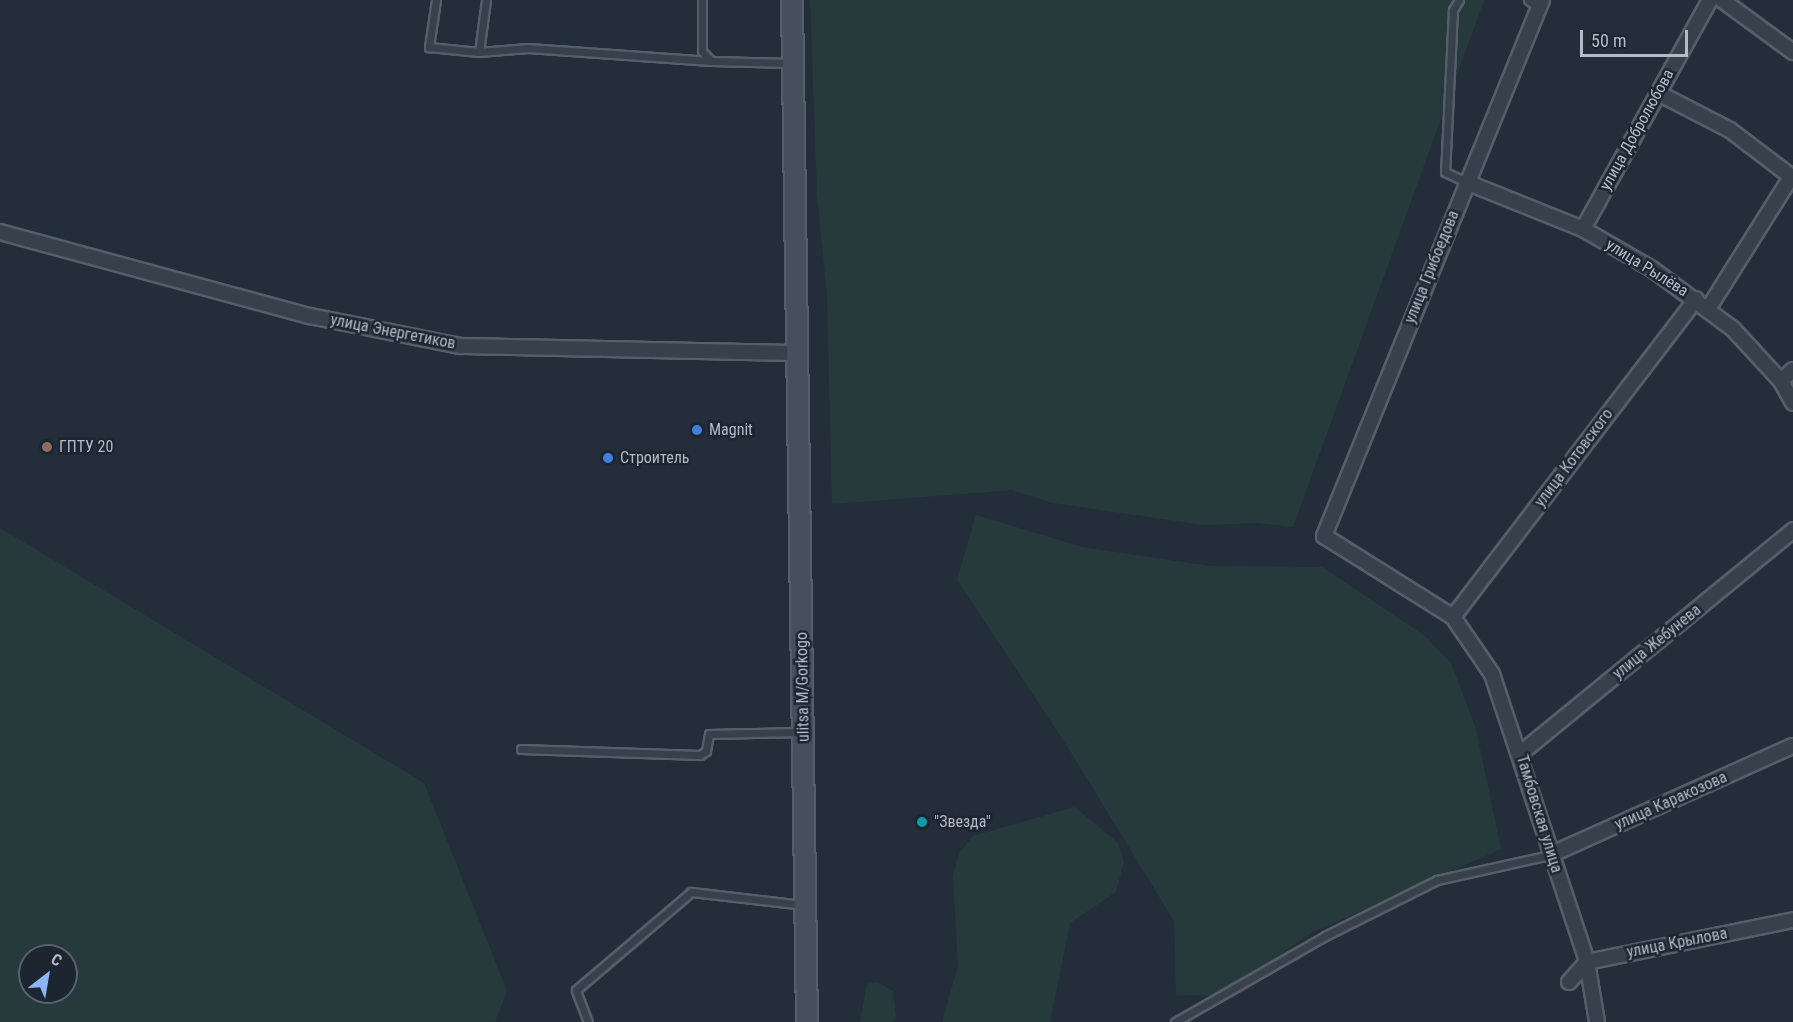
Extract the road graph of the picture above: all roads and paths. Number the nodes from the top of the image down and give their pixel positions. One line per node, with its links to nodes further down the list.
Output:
1 (436, 0): 9 (lane)
2 (486, 0): 9 (lane)
3 (702, 0): 11 (lane)
4 (792, 0): 12 (main road, ulitsa M/Gorkogo)
5 (1459, 0): 15 (lane)
6 (1710, 0): 13 (street, улица Добролюбова)
7 (1722, 0): 10 (street)
8 (1536, 3): 15 (street, улица Грибоедова)
9 (479, 52): 11 (lane)
10 (1793, 52)
11 (711, 61): 12 (lane)
12 (794, 63): 20 (main road, ulitsa M/Gorkogo)
13 (1658, 93): 14 (street); 16 (street, улица Добролюбова)
14 (1792, 178): 19 (street)
15 (1466, 182): 16 (street, улица Рылёва); 25 (street, улица Грибоедова)
16 (1583, 230): 18 (street, улица Рылёва)
17 (0, 232): 20 (street, улица Энергетиков)
18 (1696, 299): 19 (street, улица Рылёва); 25 (street, улица Котовского)
19 (1708, 309): 22 (street, улица Рылёва)
20 (797, 353): 26 (main road, ulitsa M/Gorkogo)
21 (1793, 370): 22 (street)
22 (1781, 381): 23 (street, улица Рылёва)
23 (1793, 403)
24 (1793, 530): 29 (street, улица Жебунева)
25 (1453, 617): 29 (street, Тамбовская улица)
26 (803, 732): 28 (lane); 31 (main road, ulitsa M/Gorkogo)
27 (1793, 746): 30 (street, улица Каракозова)
28 (521, 749)
29 (1521, 753): 30 (street, Тамбовская улица)
30 (1550, 855): 33 (street, Тамбовская улица); 37 (lane)
31 (805, 905): 35 (lane); 36 (main road, ulitsa M/Gorkogo)
32 (1793, 920): 33 (street, улица Крылова)
33 (1587, 962): 34 (street); 38 (street, Тамбовская улица)
34 (1569, 982)
35 (588, 1022)
36 (807, 1022)
37 (1174, 1022)
38 (1597, 1022)

